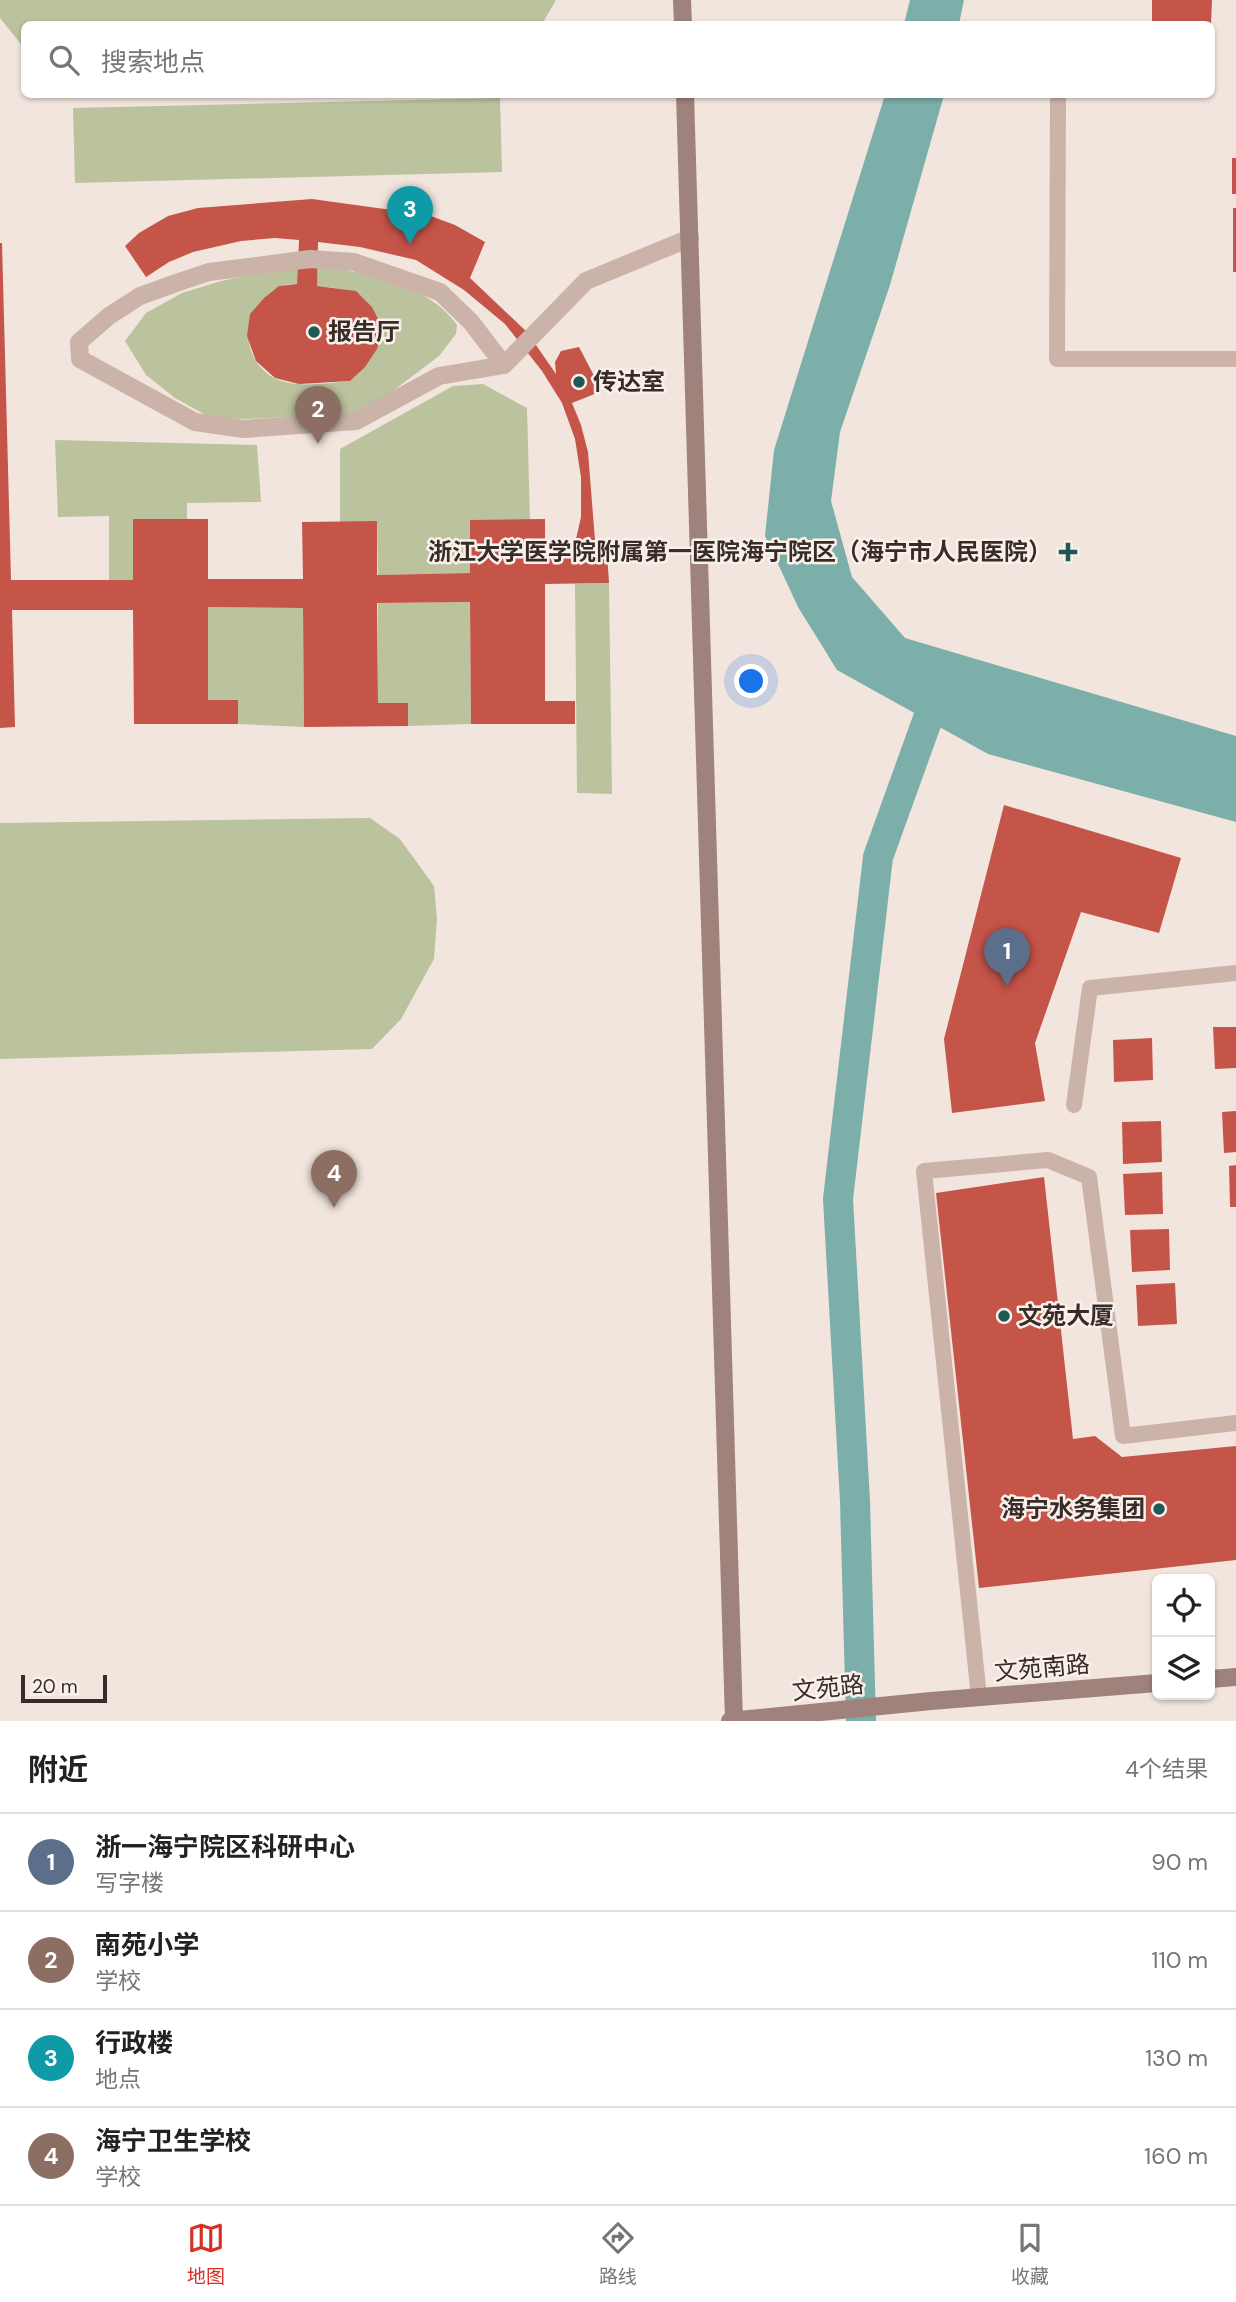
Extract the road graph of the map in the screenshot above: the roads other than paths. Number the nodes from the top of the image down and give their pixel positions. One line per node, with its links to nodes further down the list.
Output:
1 (682, 0): 2 (street)
2 (682, 21)
3 (685, 98): 5 (street)
4 (1058, 98): 6 (lane)
5 (690, 238): 7 (street); 16 (street)
6 (1236, 359)
7 (505, 365): 7 (street)
8 (1236, 973): 9 (lane)
9 (1074, 1105)
10 (1236, 1423): 14 (lane)
11 (1236, 1677): 12 (street)
12 (1215, 1679)
13 (1152, 1683): 14 (street, 文苑南路)
14 (979, 1698): 15 (street, 文苑南路)
15 (931, 1701): 16 (street, 文苑路)
16 (733, 1721)

